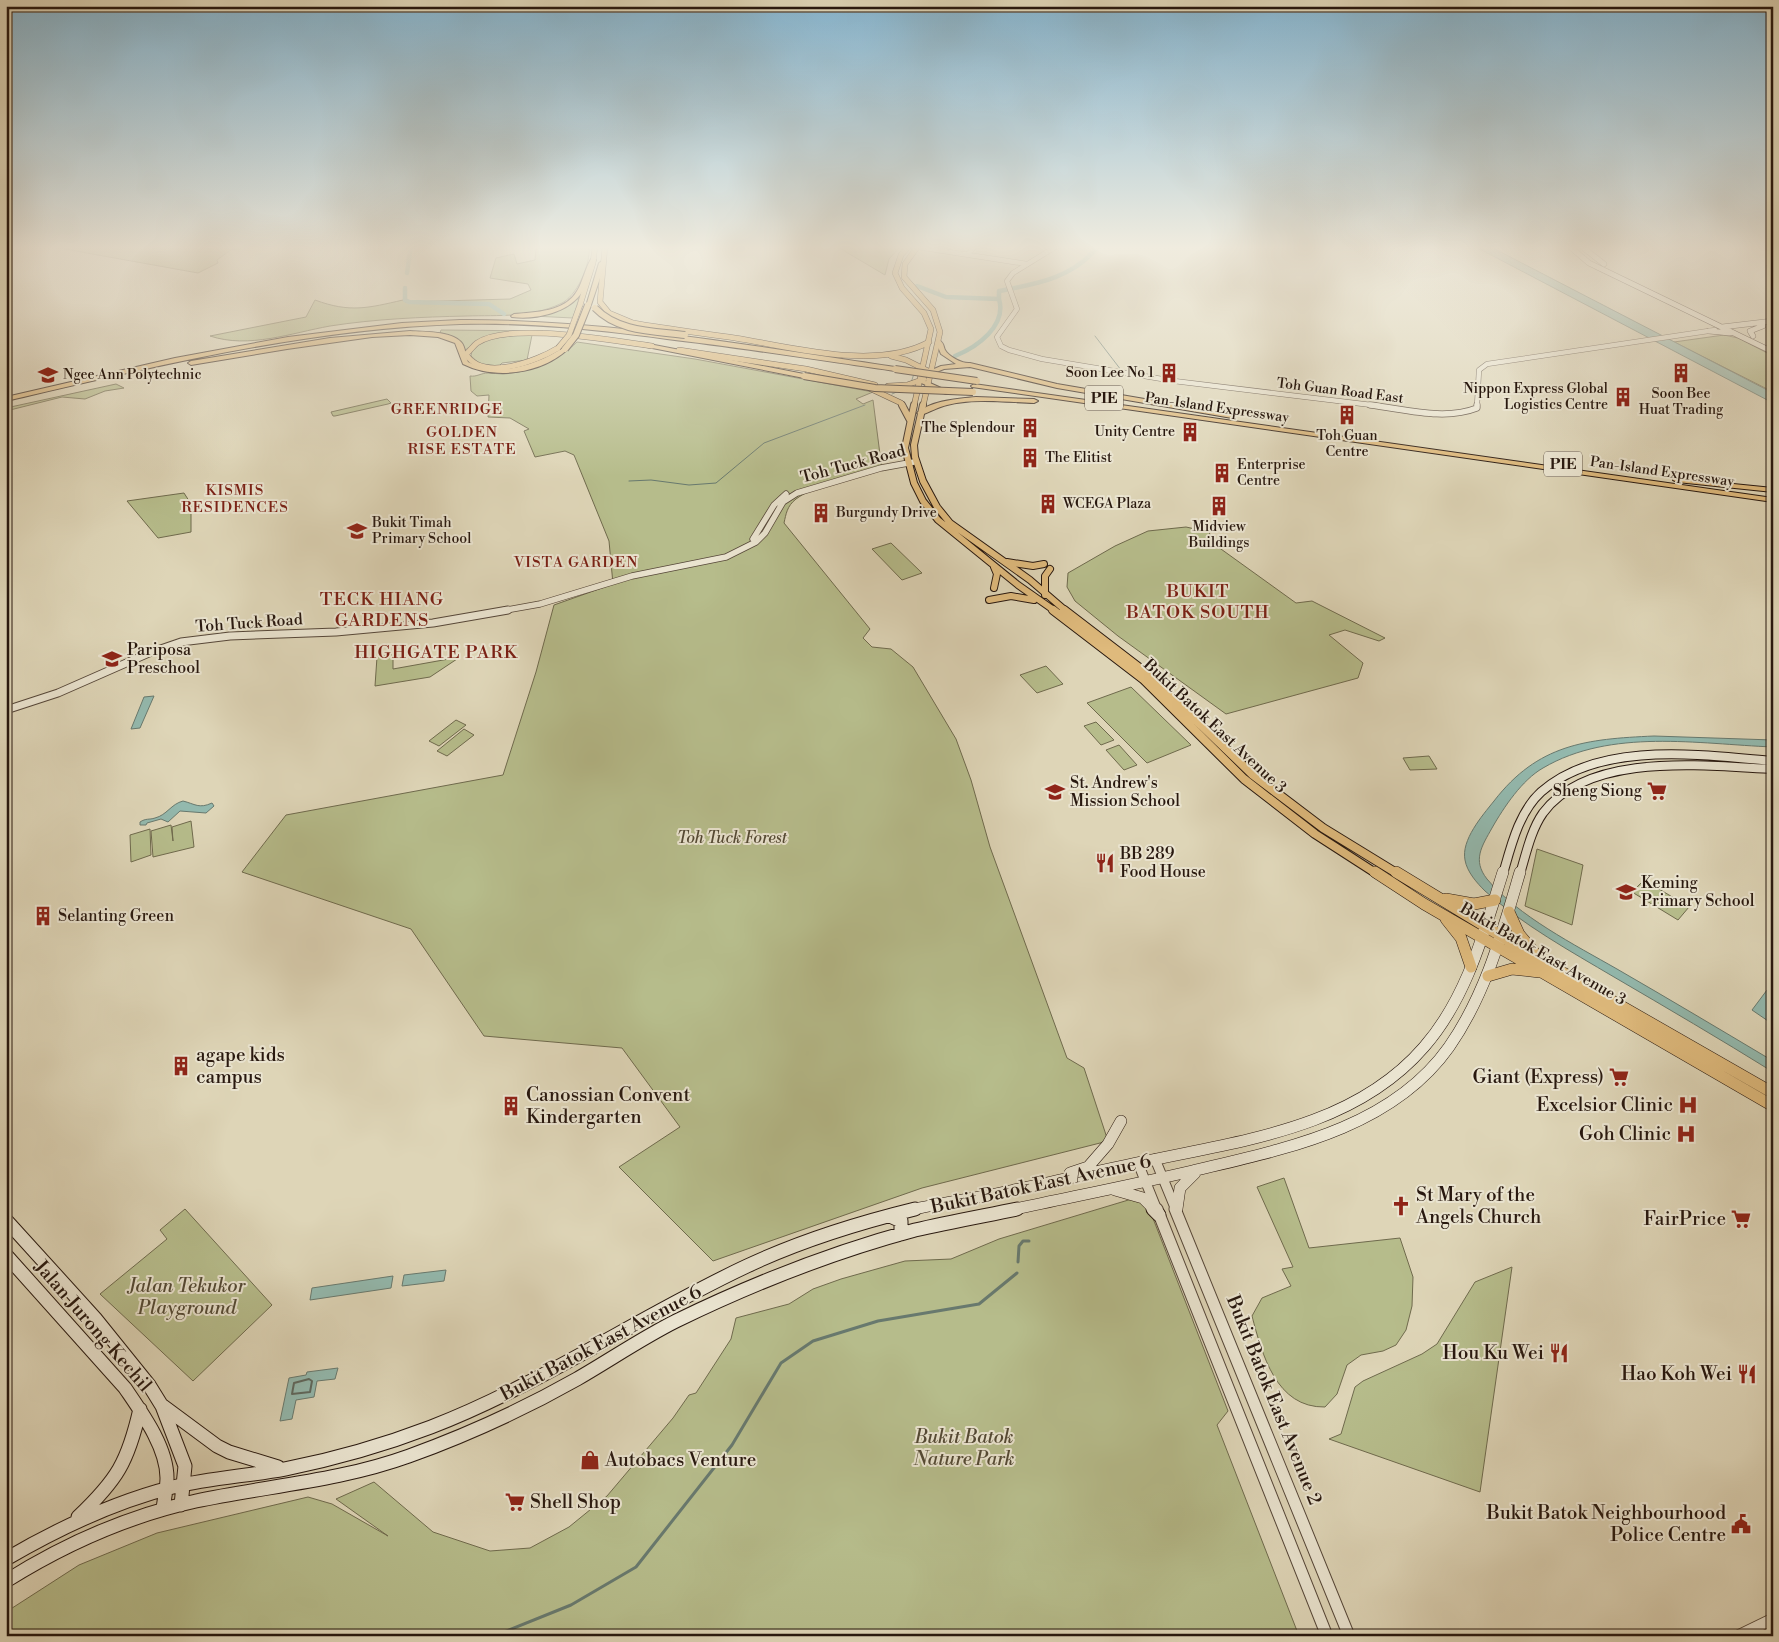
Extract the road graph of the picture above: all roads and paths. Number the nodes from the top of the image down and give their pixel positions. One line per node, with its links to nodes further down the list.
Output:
1 (382, 323): 20 (highway)
2 (461, 323): 20 (highway, Pan-Island Expressway / PIE)
3 (538, 323): 30 (highway, Pan-Island Expressway / PIE)
4 (573, 323): 27 (main road, bridge)
5 (581, 323): 27 (highway, bridge)
6 (610, 323): 17 (highway)
7 (614, 323): 30 (highway, bridge)
8 (637, 323): 17 (main road)
9 (929, 323): 23 (main road)
10 (937, 323): 24 (main road)
11 (1007, 323): 19 (street, Toh Guan Road East)
12 (1708, 323): 19 (main road)
13 (1716, 323): 18 (main road)
14 (1720, 323): 18 (main road)
15 (1773, 323): 16 (main road); 18 (main road)
16 (1762, 326): 18 (main road); 22 (main road)
17 (656, 327): 29 (main road)
18 (1729, 327): 19 (street, Toh Guan Road East); 22 (main road); 22 (main road)
19 (1707, 330): 22 (main road)
20 (295, 336): 38 (highway, Pan-Island Expressway / PIE)
21 (635, 338): 31 (highway); 32 (highway, Pan-Island Expressway / PIE); 34 (highway, Pan-Island Expressway / PIE)
22 (1752, 338): 26 (main road); 28 (main road)
23 (930, 342): 29 (main road); 35 (main road)
24 (938, 342): 33 (highway); 35 (main road)
25 (644, 345): 27 (main road); 31 (main road); 37 (highway, bridge)
26 (1773, 346)
27 (561, 349): 32 (highway)
28 (1773, 352)
29 (876, 354): 35 (main road)
30 (805, 356): 34 (highway, Pan-Island Expressway / PIE)
31 (772, 364): 36 (main road)
32 (180, 365): 41 (highway, Pan-Island Expressway / PIE)
33 (962, 365): 35 (highway); 44 (highway)
34 (894, 372): 37 (highway, Pan-Island Expressway / PIE)
35 (925, 376): 36 (main road); 39 (highway); 42 (main road, Bukit Batok East Avenue 3); 45 (main road, Bukit Batok East Avenue 3)
36 (846, 378): 45 (main road)
37 (974, 386): 40 (highway); 43 (highway, Pan-Island Expressway / PIE); 44 (highway, Pan-Island Expressway / PIE)
38 (6, 399)
39 (978, 400): 40 (highway); 42 (highway)
40 (1036, 401): 43 (highway)
41 (6, 406)
42 (921, 413): 46 (main road, Bukit Batok East Avenue 3)
43 (1172, 415): 48 (highway, Pan-Island Expressway / PIE)
44 (1232, 416): 49 (highway, Pan-Island Expressway / PIE)
45 (910, 420): 47 (main road, Bukit Batok East Avenue 3)
46 (915, 459): 47 (street, Toh Tuck Road); 54 (main road, Bukit Batok East Avenue 3)
47 (907, 460): 55 (main road, Bukit Batok East Avenue 3); 59 (street, Toh Tuck Road)
48 (1585, 473): 52 (highway, Pan-Island Expressway / PIE); 53 (highway)
49 (1677, 480): 50 (highway); 51 (highway, Pan-Island Expressway / PIE)
50 (1773, 490)
51 (1773, 495)
52 (1773, 500)
53 (1773, 506)
54 (1002, 561): 58 (main road, Bukit Batok East Avenue 3); 58 (main road)
55 (993, 565): 56 (main road); 58 (main road, Bukit Batok East Avenue 3)
56 (994, 588)
57 (989, 600): 58 (main road)
58 (1046, 600): 65 (main road, Bukit Batok East Avenue 3); 67 (main road, Bukit Batok East Avenue 3)
59 (277, 632): 60 (street, Toh Tuck Road); 61 (street, Toh Tuck Road)
60 (6, 705)
61 (6, 710)
62 (1773, 761): 64 (main road, Bukit Batok East Avenue 6)
63 (1773, 769): 66 (main road, Bukit Batok East Avenue 6)
64 (1496, 896): 65 (main road); 68 (main road, Bukit Batok East Avenue 6)
65 (1437, 897): 68 (main road, Bukit Batok East Avenue 3)
66 (1510, 907): 69 (main road, Bukit Batok East Avenue 6); 73 (main road)
67 (1441, 914): 70 (main road, Bukit Batok East Avenue 3); 72 (main road)
68 (1487, 927): 69 (main road, Bukit Batok East Avenue 3); 70 (main road, Bukit Batok East Avenue 6)
69 (1502, 936): 71 (main road, Bukit Batok East Avenue 6); 73 (main road, Bukit Batok East Avenue 3)
70 (1484, 938): 71 (main road, Bukit Batok East Avenue 3); 72 (main road, Bukit Batok East Avenue 6)
71 (1498, 946): 73 (main road, Bukit Batok East Avenue 3); 74 (main road, Bukit Batok East Avenue 6)
72 (1471, 967): 78 (main road, Bukit Batok East Avenue 6)
73 (1546, 968): 74 (main road); 75 (main road, Bukit Batok East Avenue 3); 76 (main road, Bukit Batok East Avenue 3)
74 (1488, 976): 80 (main road, Bukit Batok East Avenue 6)
75 (1773, 1094)
76 (1773, 1106)
77 (1121, 1121): 82 (main road)
78 (1155, 1159): 79 (main road, Bukit Batok East Avenue 6); 81 (street, Bukit Batok East Avenue 2)
79 (1138, 1163): 82 (main road, Bukit Batok East Avenue 6); 83 (street)
80 (1204, 1168): 81 (main road, Bukit Batok East Avenue 6); 85 (main road)
81 (1163, 1178): 83 (main road, Bukit Batok East Avenue 6); 85 (street, Bukit Batok East Avenue 2)
82 (1060, 1180): 87 (main road, Bukit Batok East Avenue 6)
83 (1145, 1181): 84 (main road, Bukit Batok East Avenue 6); 86 (street)
84 (1109, 1189): 86 (main road); 89 (main road, Bukit Batok East Avenue 6)
85 (1176, 1209): 91 (street, Bukit Batok East Avenue 2)
86 (1159, 1215): 92 (street)
87 (890, 1216): 89 (main road); 95 (main road, Bukit Batok East Avenue 6)
88 (6, 1220): 93 (main road, Jalan Jurong Kechil)
89 (901, 1234): 98 (main road, Bukit Batok East Avenue 6)
90 (6, 1255): 94 (main road, Jalan Jurong Kechil)
91 (1232, 1347): 92 (street); 105 (street, Bukit Batok East Avenue 2)
92 (1215, 1352): 104 (street)
93 (162, 1406): 95 (main road); 96 (main road, Jalan Jurong Kechil)
94 (140, 1408): 97 (main road, Jalan Jurong Kechil); 100 (main road)
95 (282, 1469): 96 (main road, Bukit Batok East Avenue 6)
96 (184, 1484): 97 (main road, Bukit Batok East Avenue 6); 98 (main road, Jalan Jurong Kechil)
97 (166, 1489): 99 (main road, Jalan Jurong Kechil); 100 (main road, Bukit Batok East Avenue 6)
98 (180, 1505): 99 (main road, Bukit Batok East Avenue 6)
99 (163, 1509): 102 (main road, Bukit Batok East Avenue 6)
100 (71, 1523): 101 (main road)
101 (6, 1559)
102 (6, 1581)
103 (1773, 1619): 106 (street)
104 (1327, 1636)
105 (1349, 1636)
106 (1738, 1636)

